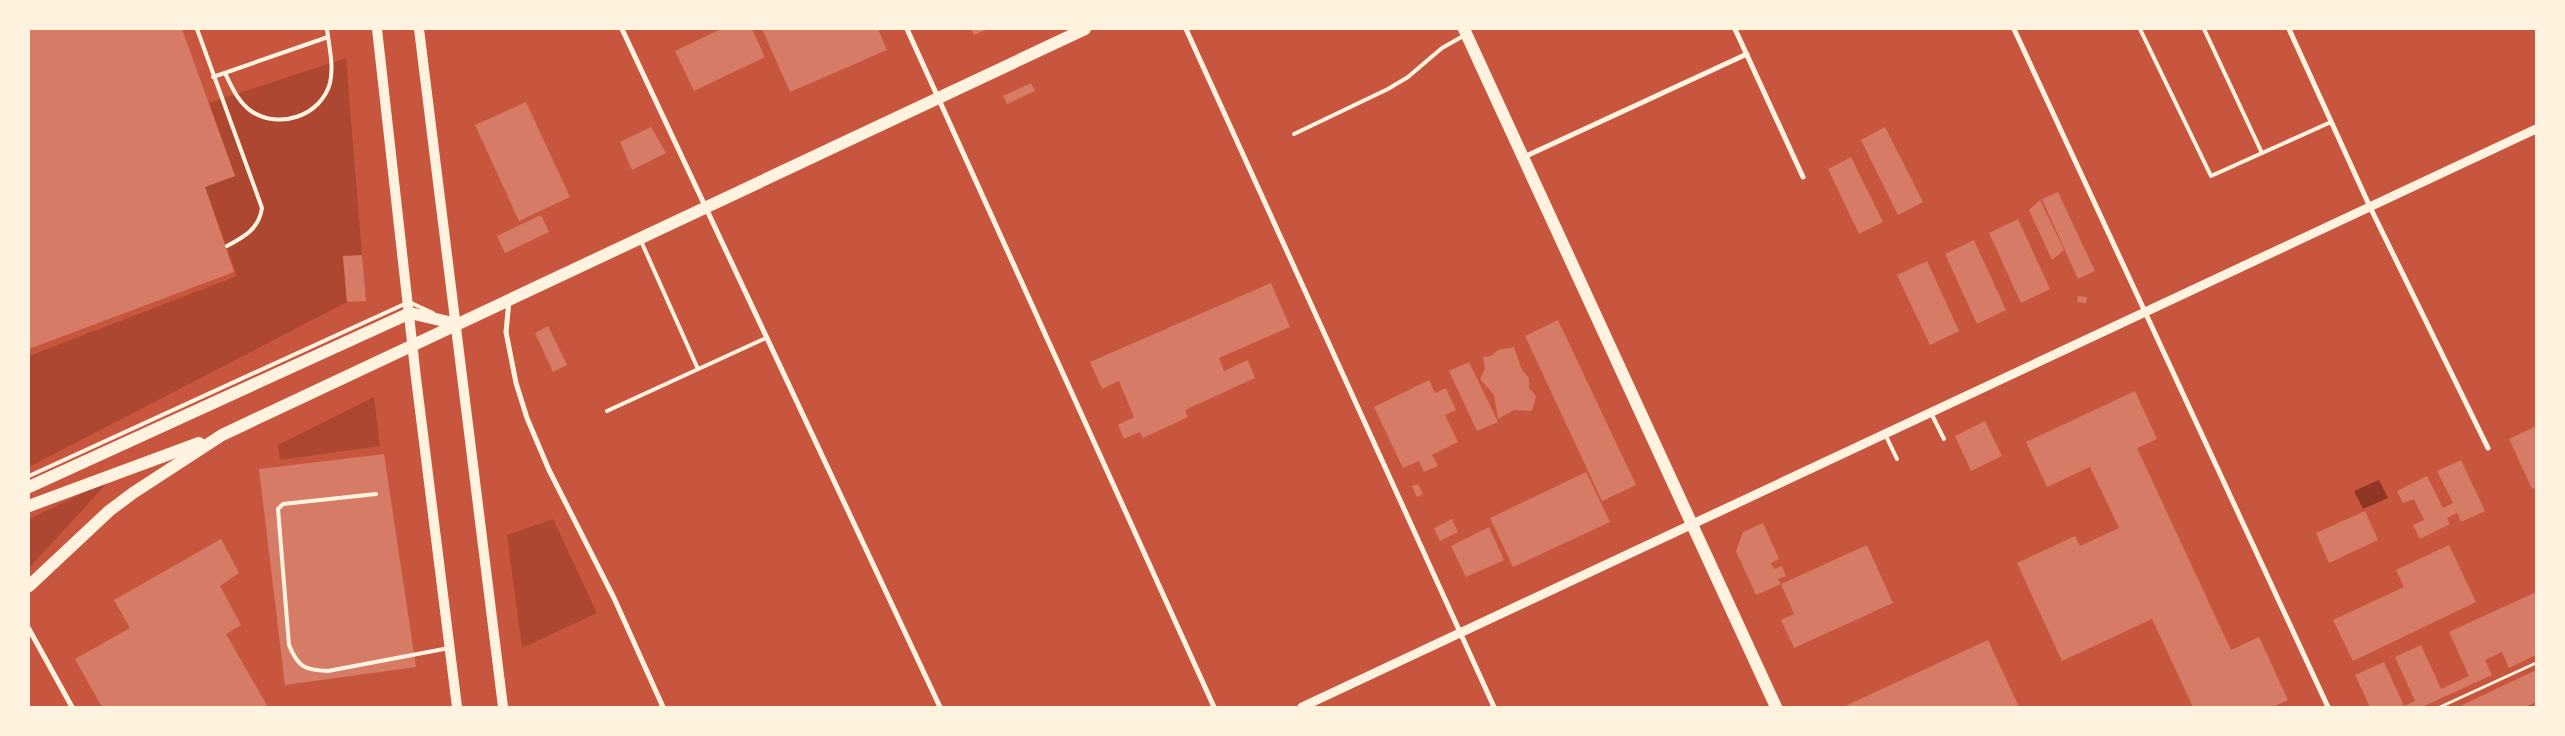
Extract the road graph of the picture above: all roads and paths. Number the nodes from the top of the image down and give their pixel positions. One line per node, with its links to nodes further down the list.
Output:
1 (198, 29): 18 (lane)
2 (327, 29): 15 (lane)
3 (377, 29): 31 (main road)
4 (419, 29): 33 (main road)
5 (622, 29): 26 (street)
6 (906, 29): 19 (street)
7 (1085, 29): 19 (main road)
8 (1186, 29): 51 (street)
9 (1735, 29): 16 (street)
10 (2014, 29): 32 (street)
11 (2140, 29): 23 (lane)
12 (2204, 29): 23 (lane)
13 (2289, 29): 20 (street)
14 (1466, 31): 22 (lane); 24 (main road)
15 (328, 37): 17 (lane); 17 (lane)
16 (1747, 54): 24 (street); 25 (street)
17 (225, 73): 18 (lane)
18 (213, 77): 29 (lane)
19 (938, 98): 26 (main road); 59 (street)
20 (2331, 122): 23 (lane); 27 (street)
21 (2536, 129): 27 (street)
22 (1294, 134)
23 (2262, 153)
24 (1524, 158): 48 (main road)
25 (1803, 177)
26 (706, 207): 28 (main road); 34 (street)
27 (2370, 207): 32 (street); 42 (street)
28 (640, 238): 30 (main road); 36 (lane)
29 (227, 246)
30 (509, 300): 33 (main road); 57 (street)
31 (409, 307): 33 (main road); 35 (main road); 44 (lane); 45 (main road)
32 (2145, 312): 38 (street); 63 (street)
33 (457, 324): 35 (main road); 56 (main road)
34 (766, 338): 36 (lane); 58 (street)
35 (413, 345): 40 (main road); 52 (main road)
36 (698, 369): 37 (lane)
37 (608, 411)
38 (1931, 413): 39 (street); 41 (lane)
39 (1885, 434): 43 (lane); 48 (street)
40 (222, 435): 47 (main road); 49 (main road)
41 (1944, 439)
42 (2488, 448)
43 (1897, 459)
44 (29, 476)
45 (29, 487)
46 (376, 494): 52 (lane)
47 (29, 506)
48 (1692, 524): 51 (street); 62 (main road)
49 (29, 586)
50 (29, 630): 54 (street)
51 (1460, 633): 60 (street); 61 (street)
52 (449, 648): 55 (main road)
53 (2536, 663): 64 (path)
54 (72, 707)
55 (456, 707)
56 (503, 707)
57 (663, 707)
58 (940, 707)
59 (1214, 707)
60 (1302, 707)
61 (1494, 707)
62 (1776, 707)
63 (2328, 707)
64 (2440, 707)

